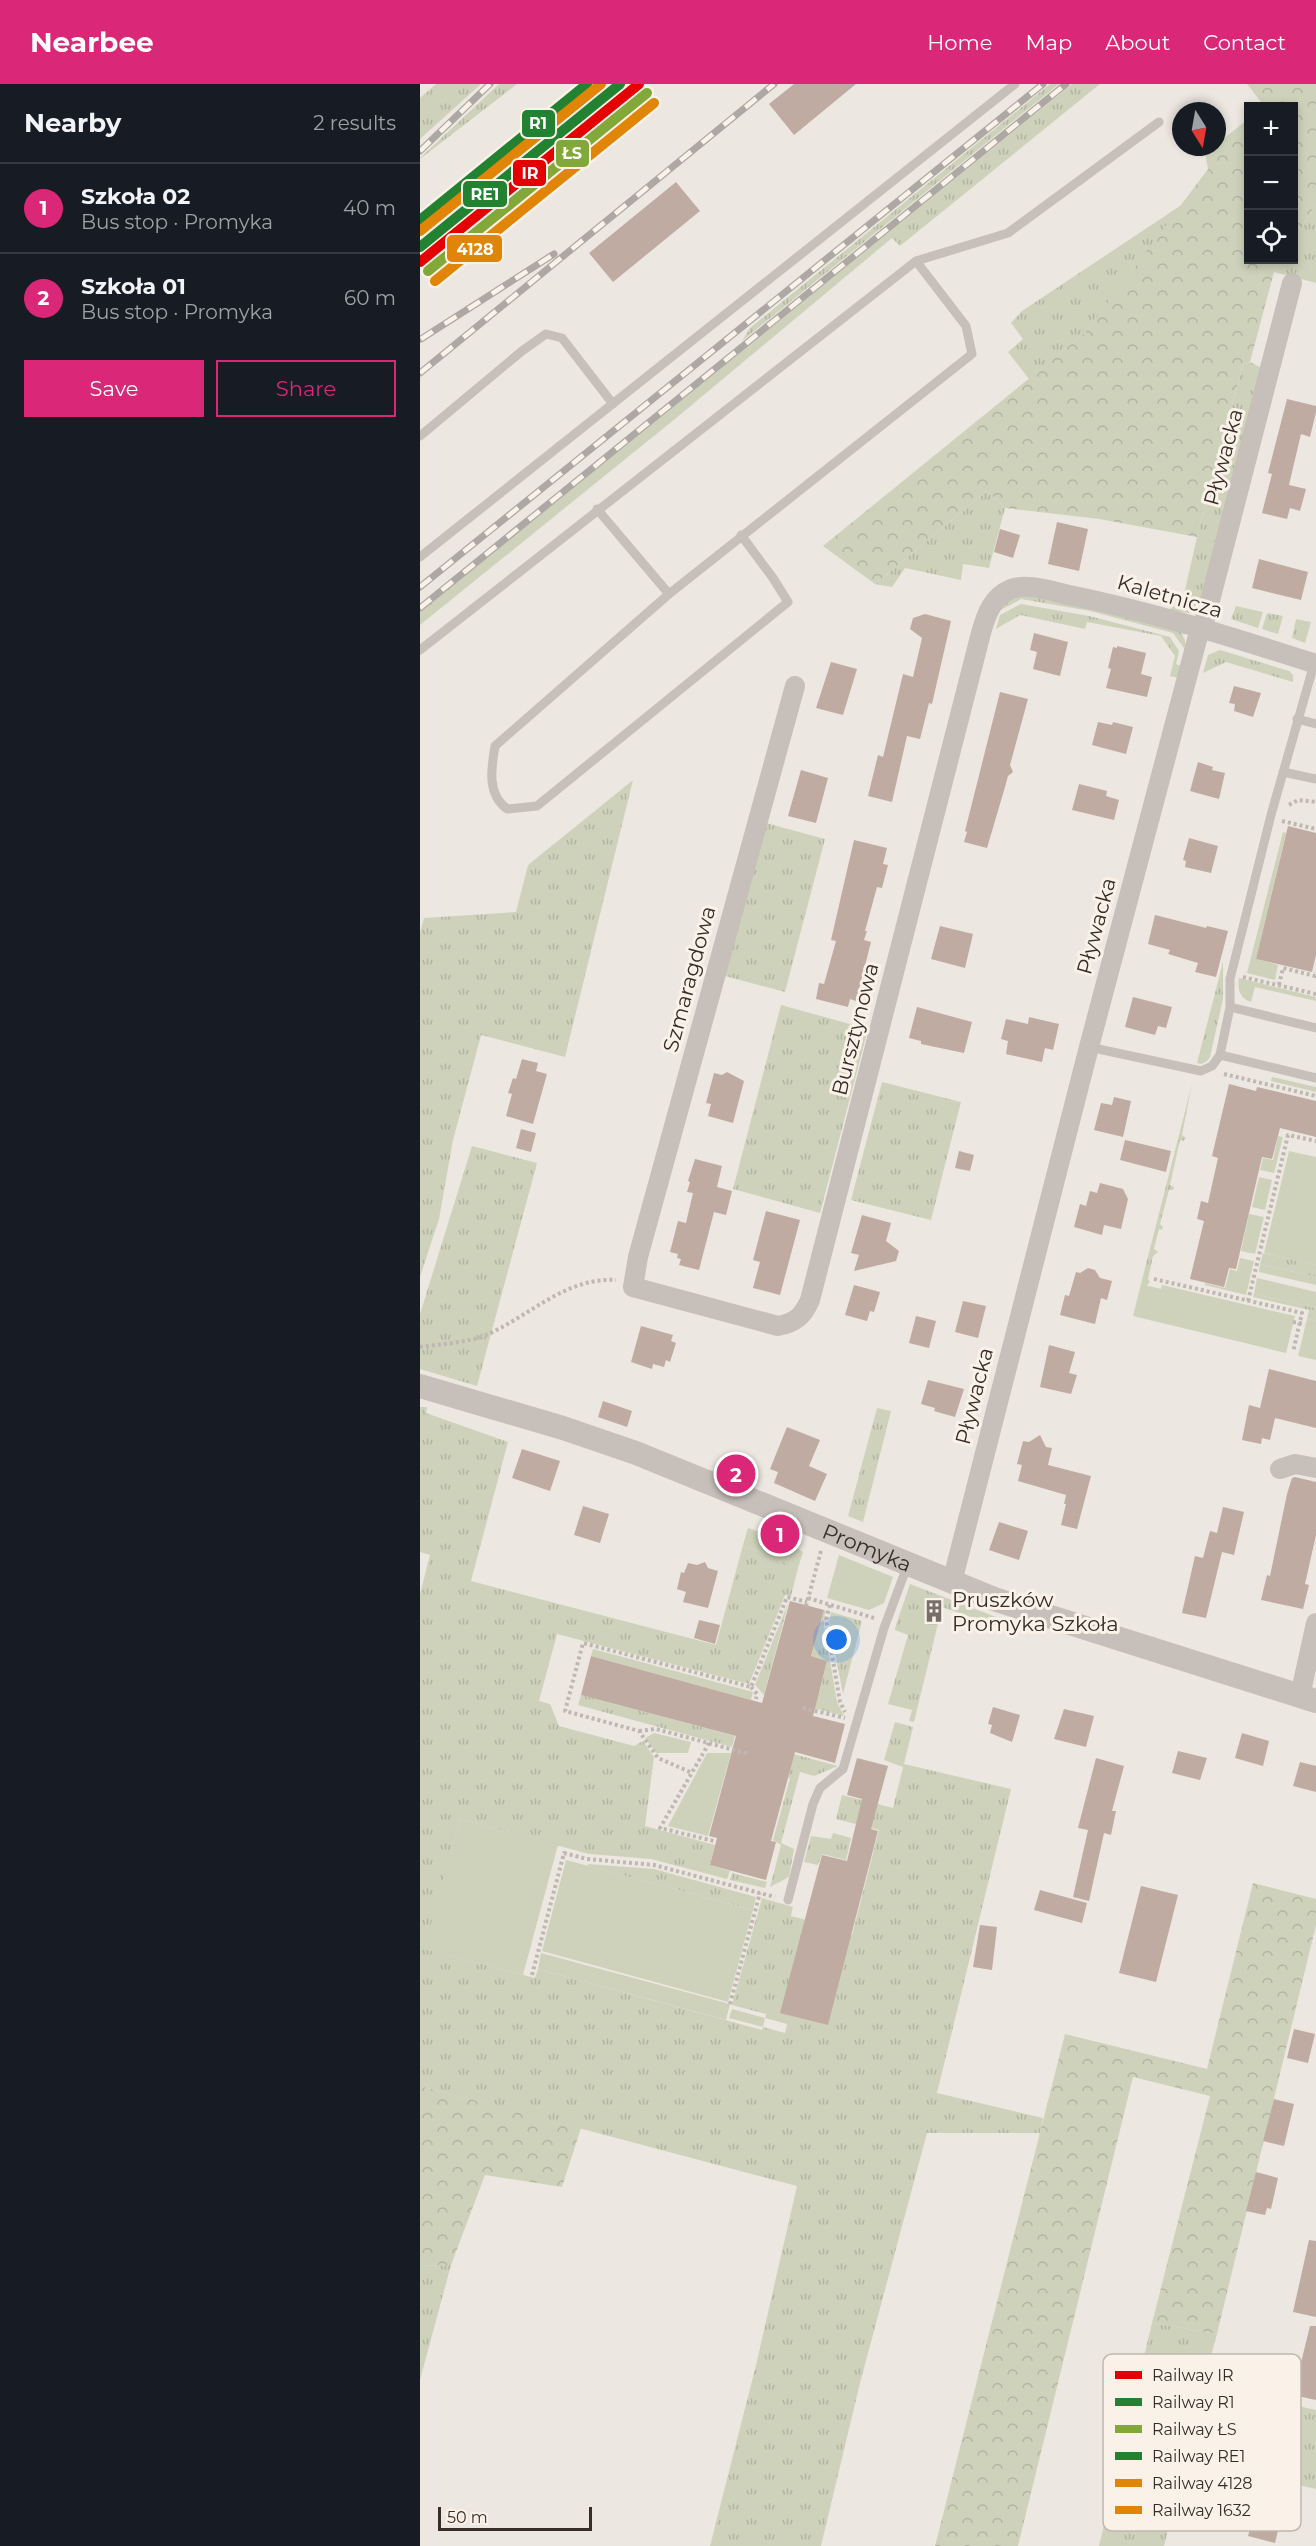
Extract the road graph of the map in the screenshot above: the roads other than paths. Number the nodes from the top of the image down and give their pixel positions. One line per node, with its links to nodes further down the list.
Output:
1 (1015, 84): 5 (lane)
2 (1159, 122): 3 (lane)
3 (916, 261): 7 (lane); 8 (lane)
4 (1292, 283): 12 (street, Pływacka)
5 (613, 404): 6 (lane); 9 (lane)
6 (420, 436)
7 (597, 509): 11 (lane); 13 (lane)
8 (741, 535): 11 (lane); 11 (lane)
9 (420, 557)
10 (1009, 590): 12 (street, Kaletnicza); 25 (street, Bursztynowa)
11 (669, 594)
12 (1200, 628): 14 (street, Kaletnicza); 22 (street, Pływacka)
13 (420, 650)
14 (1315, 664): 16 (lane)
15 (795, 686): 25 (street, Szmaragdowa)
16 (1297, 719): 17 (lane); 18 (lane)
17 (1316, 724)
18 (1283, 772): 19 (lane); 20 (lane)
19 (1316, 779)
20 (1230, 1008): 21 (lane); 23 (lane)
21 (1316, 1028)
22 (1089, 1047): 23 (lane); 30 (street, Pływacka)
23 (1220, 1055): 24 (lane)
24 (1316, 1078)
25 (633, 1287)
26 (420, 1386): 29 (street, Promyka)
27 (1316, 1468): 28 (street)
28 (1280, 1469)
29 (908, 1564): 30 (street, Promyka); 33 (lane)
30 (952, 1582): 32 (street, Promyka)
31 (1316, 1623): 32 (street)
32 (1308, 1698)
33 (788, 1900)

